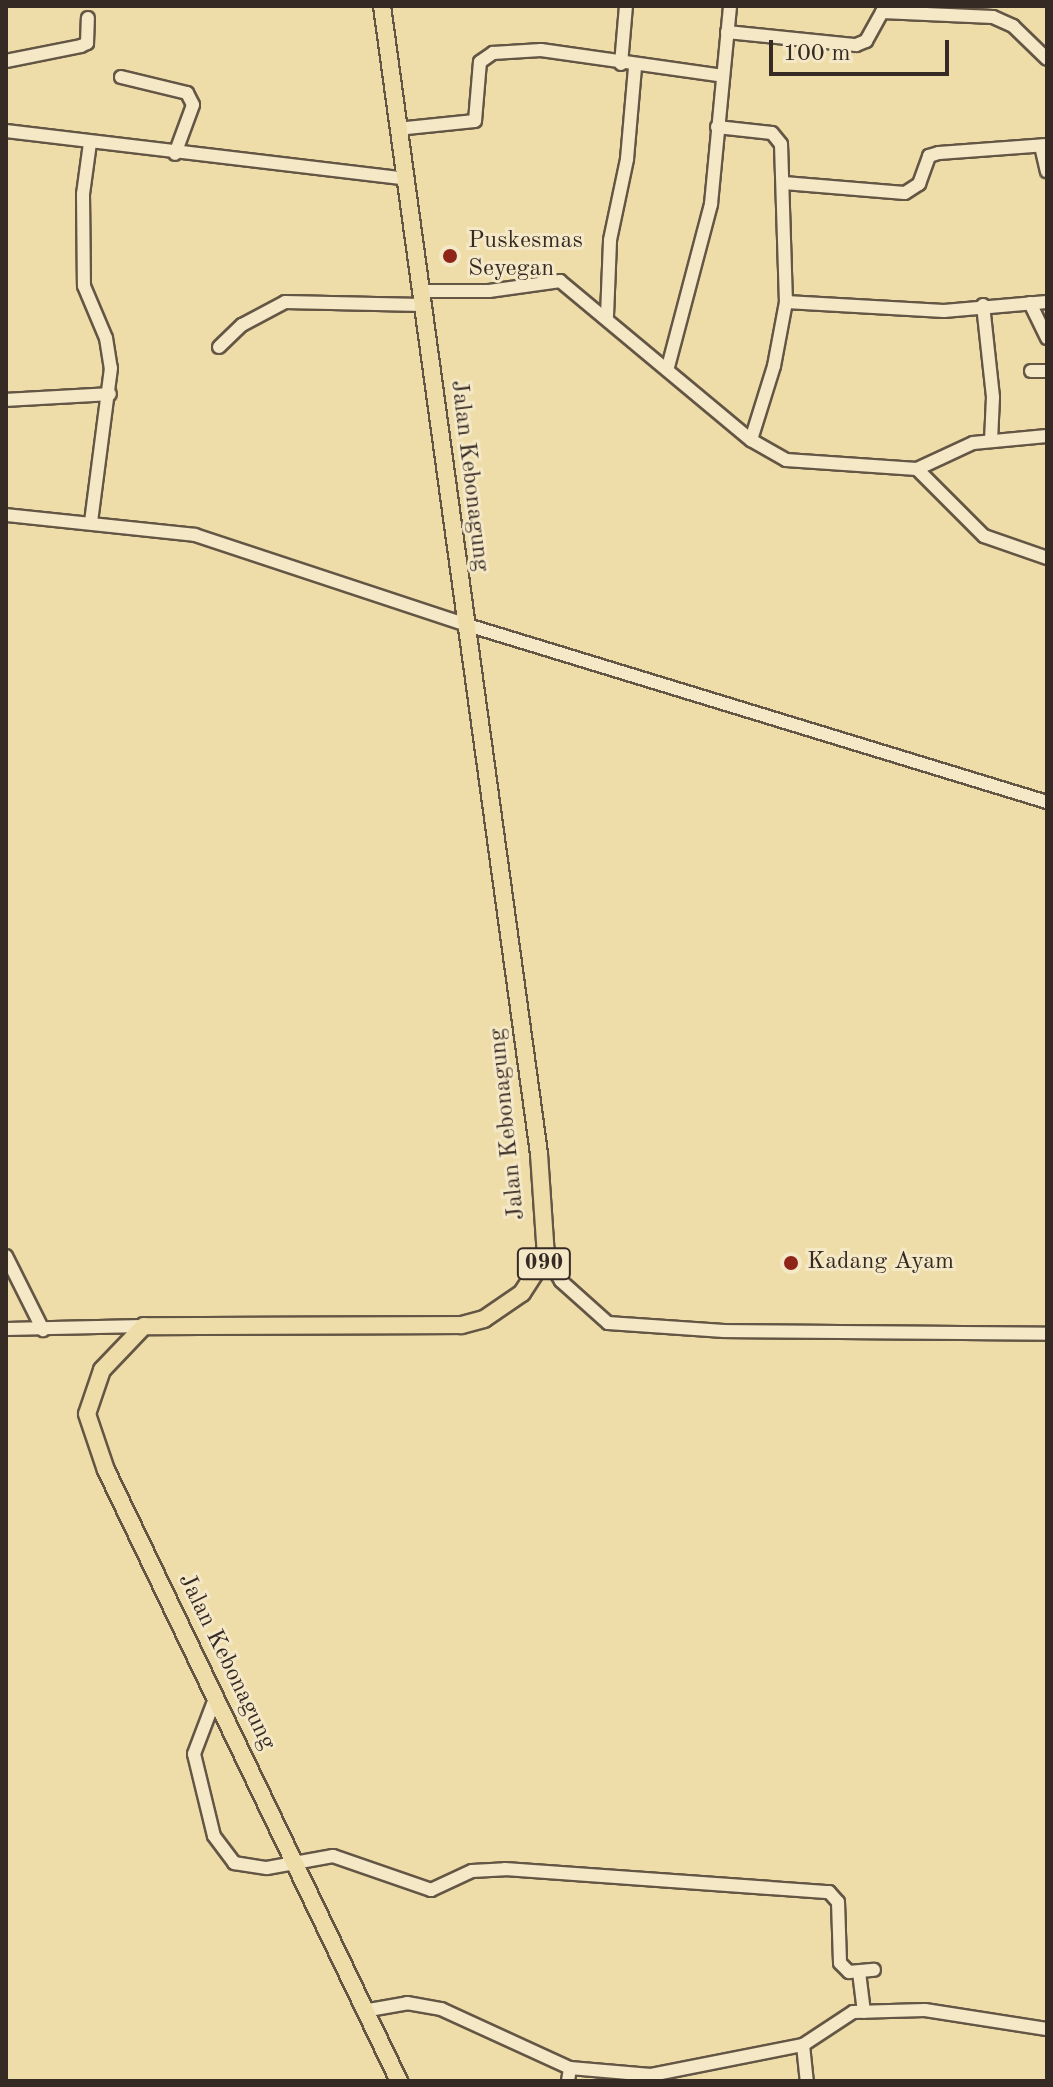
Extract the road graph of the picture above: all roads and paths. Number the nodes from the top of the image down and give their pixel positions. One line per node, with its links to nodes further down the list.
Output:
1 (382, 6): 12 (main road, Jalan Kebonagung / 090)
2 (626, 6): 8 (street)
3 (730, 6): 5 (street)
4 (88, 18): 7 (street)
5 (727, 32): 6 (street); 9 (street)
6 (1047, 59)
7 (6, 61)
8 (628, 66): 9 (street); 12 (street); 25 (street)
9 (723, 76): 11 (street)
10 (121, 77): 16 (street)
11 (717, 127): 19 (street); 28 (street)
12 (397, 129): 18 (main road, Jalan Kebonagung / 090)
13 (6, 131): 14 (street)
14 (90, 143): 16 (street); 31 (street)
15 (1044, 146): 17 (street); 19 (street)
16 (175, 154): 18 (street)
17 (1047, 171)
18 (403, 178): 20 (main road, Jalan Kebonagung / 090)
19 (784, 183): 21 (street)
20 (422, 298): 25 (street); 27 (street); 40 (main road, Jalan Kebonagung / 090)
21 (786, 302): 24 (street); 34 (street)
22 (1047, 302): 23 (street)
23 (1030, 303): 24 (street); 26 (street)
24 (983, 305): 35 (street)
25 (607, 316): 28 (street)
26 (1047, 338)
27 (219, 347)
28 (668, 367): 34 (street)
29 (1031, 371): 30 (street)
30 (1047, 371)
31 (110, 394): 32 (street); 38 (street)
32 (6, 400)
33 (1047, 436): 35 (street)
34 (751, 440): 36 (street)
35 (991, 441): 36 (street)
36 (917, 469): 39 (street)
37 (6, 515): 38 (street)
38 (91, 521): 40 (street)
39 (1047, 558)
40 (464, 624): 41 (street); 43 (main road, Jalan Kebonagung / 090)
41 (1047, 802)
42 (6, 1256): 46 (street)
43 (546, 1256): 44 (main road, 090); 47 (street)
44 (144, 1326): 46 (street); 48 (main road, Jalan Kebonagung)
45 (6, 1329): 46 (street)
46 (43, 1330)
47 (1047, 1334)
48 (216, 1696): 49 (main road, Jalan Kebonagung); 49 (street)
49 (296, 1861): 51 (street); 52 (main road, Jalan Kebonagung)
50 (874, 1970): 51 (street)
51 (859, 1972): 53 (street)
52 (369, 2010): 56 (street); 57 (main road, Jalan Kebonagung)
53 (864, 2012): 54 (street); 55 (street)
54 (1047, 2029)
55 (803, 2045): 56 (street); 58 (street)
56 (569, 2074)
57 (399, 2081)
58 (807, 2081)

